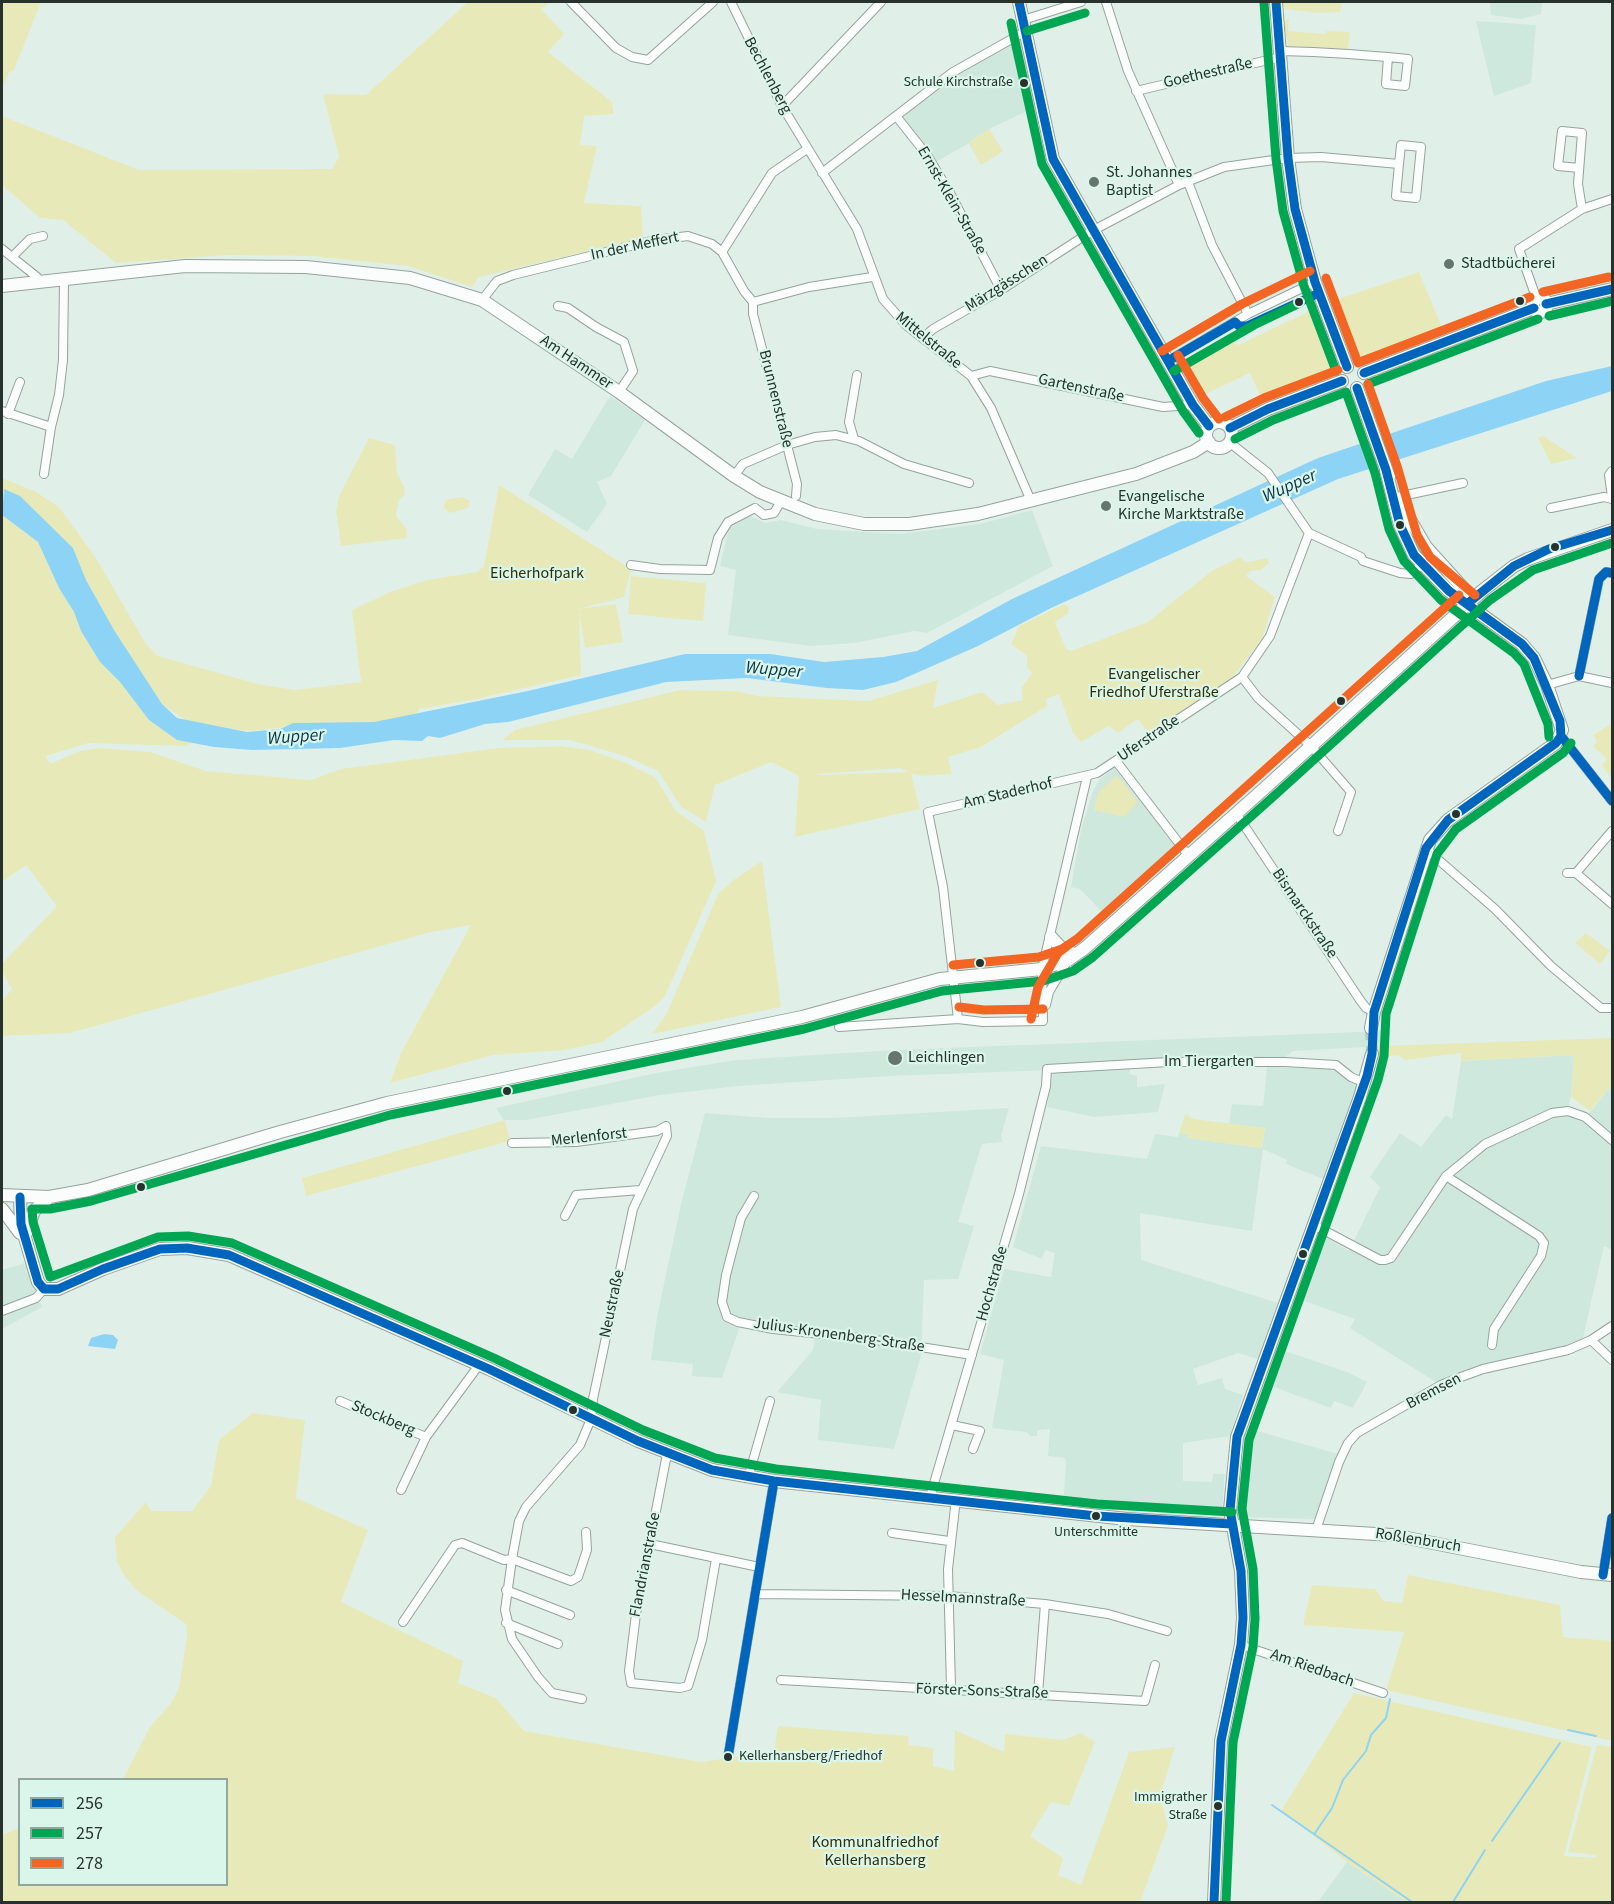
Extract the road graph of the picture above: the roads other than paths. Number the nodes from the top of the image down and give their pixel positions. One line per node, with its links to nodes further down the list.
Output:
1 (571, 2): 2 (street)
2 (713, 2)
3 (730, 2): 13 (street, Bechlenberg)
4 (881, 2): 13 (street)
5 (1019, 2): 9 (main road)
6 (1081, 2): 9 (street)
7 (1106, 2): 12 (street)
8 (1276, 2): 10 (main road)
9 (1024, 26): 14 (street); 23 (main road)
10 (1281, 54): 11 (street, Goethestraße); 12 (street, Goethestraße); 16 (main road)
11 (1388, 57)
12 (1136, 91): 20 (street)
13 (782, 106): 15 (street, Bechlenberg)
14 (896, 116): 19 (street); 33 (street, Ernst-Klein-Straße)
15 (807, 149): 19 (street, Mittelstraße); 26 (street)
16 (1288, 158): 17 (street, Märzgässchen); 20 (street, Märzgässchen); 30 (main road)
17 (1399, 164): 17 (street)
18 (1579, 168): 18 (street); 22 (street)
19 (822, 173): 28 (street, Mittelstraße)
20 (1184, 183): 23 (street, Märzgässchen); 39 (street)
21 (1612, 199): 22 (street)
22 (1582, 209): 37 (street)
23 (1092, 231): 33 (street, Märzgässchen); 41 (main road)
24 (43, 236): 27 (street)
25 (2, 249): 27 (street)
26 (723, 252): 35 (street, In der Meffert); 36 (street)
27 (13, 256): 31 (street)
28 (872, 277): 36 (street); 40 (street, Mittelstraße)
29 (64, 280): 31 (main road, Am Hammer); 35 (main road, Am Hammer); 53 (street)
30 (1315, 282): 39 (street); 42 (main road)
31 (39, 283): 32 (main road, Am Hammer)
32 (2, 286)
33 (1001, 290): 40 (street, Märzgässchen)
34 (1612, 290): 37 (main road)
35 (482, 300): 49 (main road, Am Hammer)
36 (753, 302): 58 (street, Brunnenstraße)
37 (1539, 304): 43 (main road)
38 (558, 306): 49 (street)
39 (1248, 314): 41 (street)
40 (923, 338): 45 (street, Mittelstraße)
41 (1168, 361): 50 (main road)
42 (1347, 367): 43 (main road); 46 (main road)
43 (1364, 373): 48 (main road)
44 (857, 375): 55 (street)
45 (971, 376): 50 (street, Gartenstraße); 70 (street, Mittelstraße)
46 (1342, 381): 48 (main road); 54 (main road)
47 (20, 382): 51 (street)
48 (1357, 388): 59 (main road)
49 (619, 392): 62 (main road, Am Hammer)
50 (1193, 405): 52 (main road)
51 (5, 412): 53 (street)
52 (1209, 426): 54 (main road); 56 (main road)
53 (51, 427): 61 (street)
54 (1230, 428): 57 (main road)
55 (854, 439): 58 (street); 63 (street)
56 (1209, 442): 57 (main road); 70 (main road, Am Hammer)
57 (1229, 442): 74 (street)
58 (787, 445): 62 (street); 66 (street, Brunnenstraße)
59 (1386, 470): 67 (main road); 76 (main road)
60 (1612, 471): 68 (street)
61 (44, 474)
62 (734, 476): 65 (main road, Am Hammer)
63 (969, 483)
64 (1463, 483): 67 (street)
65 (760, 492): 69 (main road, Am Hammer); 72 (street)
66 (796, 496)
67 (1397, 497): 78 (main road)
68 (1612, 498): 71 (street)
69 (781, 501): 70 (main road, Am Hammer); 72 (street)
70 (1028, 501)
71 (1551, 507)
72 (754, 508): 75 (street)
73 (1612, 530): 78 (main road)
74 (1309, 534): 76 (street); 80 (street, Uferstraße)
75 (632, 565)
76 (1421, 565): 78 (main road)
77 (1612, 573): 79 (street)
78 (1467, 604): 82 (main road); 84 (main road)
79 (1579, 675): 81 (street); 82 (street)
80 (1242, 677): 84 (street); 85 (street, Uferstraße)
81 (1612, 683)
82 (1547, 686): 83 (main road)
83 (1561, 736): 87 (street); 91 (main road)
84 (1311, 746): 88 (main road); 89 (street)
85 (1116, 761): 86 (street, Uferstraße); 92 (street)
86 (1087, 777): 94 (street); 97 (street, Am Staderhof)
87 (1612, 801)
88 (1236, 813): 92 (main road); 99 (street, Bismarckstraße)
89 (1338, 831)
90 (1612, 831): 93 (street)
91 (1426, 849): 98 (street); 99 (main road)
92 (1188, 855): 95 (main road)
93 (1612, 904)
94 (1051, 937): 95 (main road); 96 (street)
95 (1072, 957): 96 (main road); 101 (street)
96 (1042, 969): 97 (main road); 101 (street)
97 (954, 977): 100 (street); 115 (main road)
98 (1612, 1008)
99 (1374, 1012): 103 (main road)
100 (958, 1019): 101 (street); 102 (street)
101 (1043, 1021)
102 (839, 1027)
103 (1371, 1028)
104 (1372, 1054): 106 (main road)
105 (1047, 1069): 106 (street, Im Tiergarten); 125 (street, Hochstraße)
106 (1365, 1083): 118 (main road)
107 (666, 1126): 109 (street, Merlenforst); 111 (street, Neustraße)
108 (1612, 1140): 110 (street)
109 (512, 1143)
110 (1446, 1176): 118 (street); 124 (street)
111 (640, 1190): 117 (street); 130 (street, Neustraße)
112 (2, 1195): 114 (main road)
113 (754, 1196): 125 (street, Julius-Kronenberg-Straße)
114 (20, 1197): 115 (main road); 119 (main road)
115 (49, 1197): 119 (main road)
116 (2, 1209): 119 (main road)
117 (565, 1216)
118 (1314, 1225): 141 (main road)
119 (25, 1239): 120 (main road)
120 (41, 1285): 121 (street); 127 (main road)
121 (2, 1311)
122 (1612, 1326): 123 (street, Bremsen)
123 (1591, 1340): 126 (street); 142 (street, Bremsen)
124 (1492, 1345)
125 (972, 1355): 131 (street, Hochstraße)
126 (1612, 1360)
127 (479, 1365): 130 (main road); 132 (street, Stockberg)
128 (340, 1401): 132 (street, Stockberg)
129 (770, 1401): 135 (street)
130 (591, 1419): 134 (main road); 148 (street, Neustraße)
131 (952, 1425): 133 (street); 138 (street, Hochstraße)
132 (426, 1437): 137 (street, Stockberg)
133 (972, 1449)
134 (667, 1454): 135 (main road); 146 (street, Flandrianstraße)
135 (748, 1478): 136 (main road)
136 (774, 1481): 138 (main road); 149 (street)
137 (401, 1490)
138 (930, 1497): 139 (main road)
139 (956, 1499): 141 (main road); 145 (street)
140 (1612, 1518): 150 (street)
141 (1231, 1524): 142 (main road, Roßlenbruch); 160 (main road)
142 (1316, 1530): 150 (main road, Roßlenbruch)
143 (586, 1532): 148 (street)
144 (891, 1533): 145 (street)
145 (950, 1541): 153 (street)
146 (650, 1544): 147 (street); 147 (street, Flandrianstraße)
147 (716, 1558): 149 (street)
148 (512, 1559): 151 (street, Neustraße); 156 (street)
149 (759, 1567): 152 (street)
150 (1608, 1575)
151 (506, 1590): 155 (street); 157 (street, Neustraße)
152 (756, 1594): 153 (street, Hesselmannstraße); 167 (street)
153 (948, 1596): 154 (street, Hesselmannstraße); 163 (street)
154 (1045, 1604): 158 (street, Hesselmannstraße); 165 (street)
155 (570, 1615)
156 (403, 1622)
157 (506, 1623): 159 (street); 166 (street)
158 (1167, 1631)
159 (558, 1644)
160 (1240, 1645): 164 (street, Am Riedbach); 168 (main road)
161 (1155, 1665): 165 (street, Förster-Sons-Straße)
162 (781, 1680): 163 (street, Förster-Sons-Straße)
163 (951, 1688): 165 (street, Förster-Sons-Straße)
164 (1383, 1693)
165 (1038, 1694)
166 (582, 1699)
167 (728, 1757)
168 (1214, 1902)

